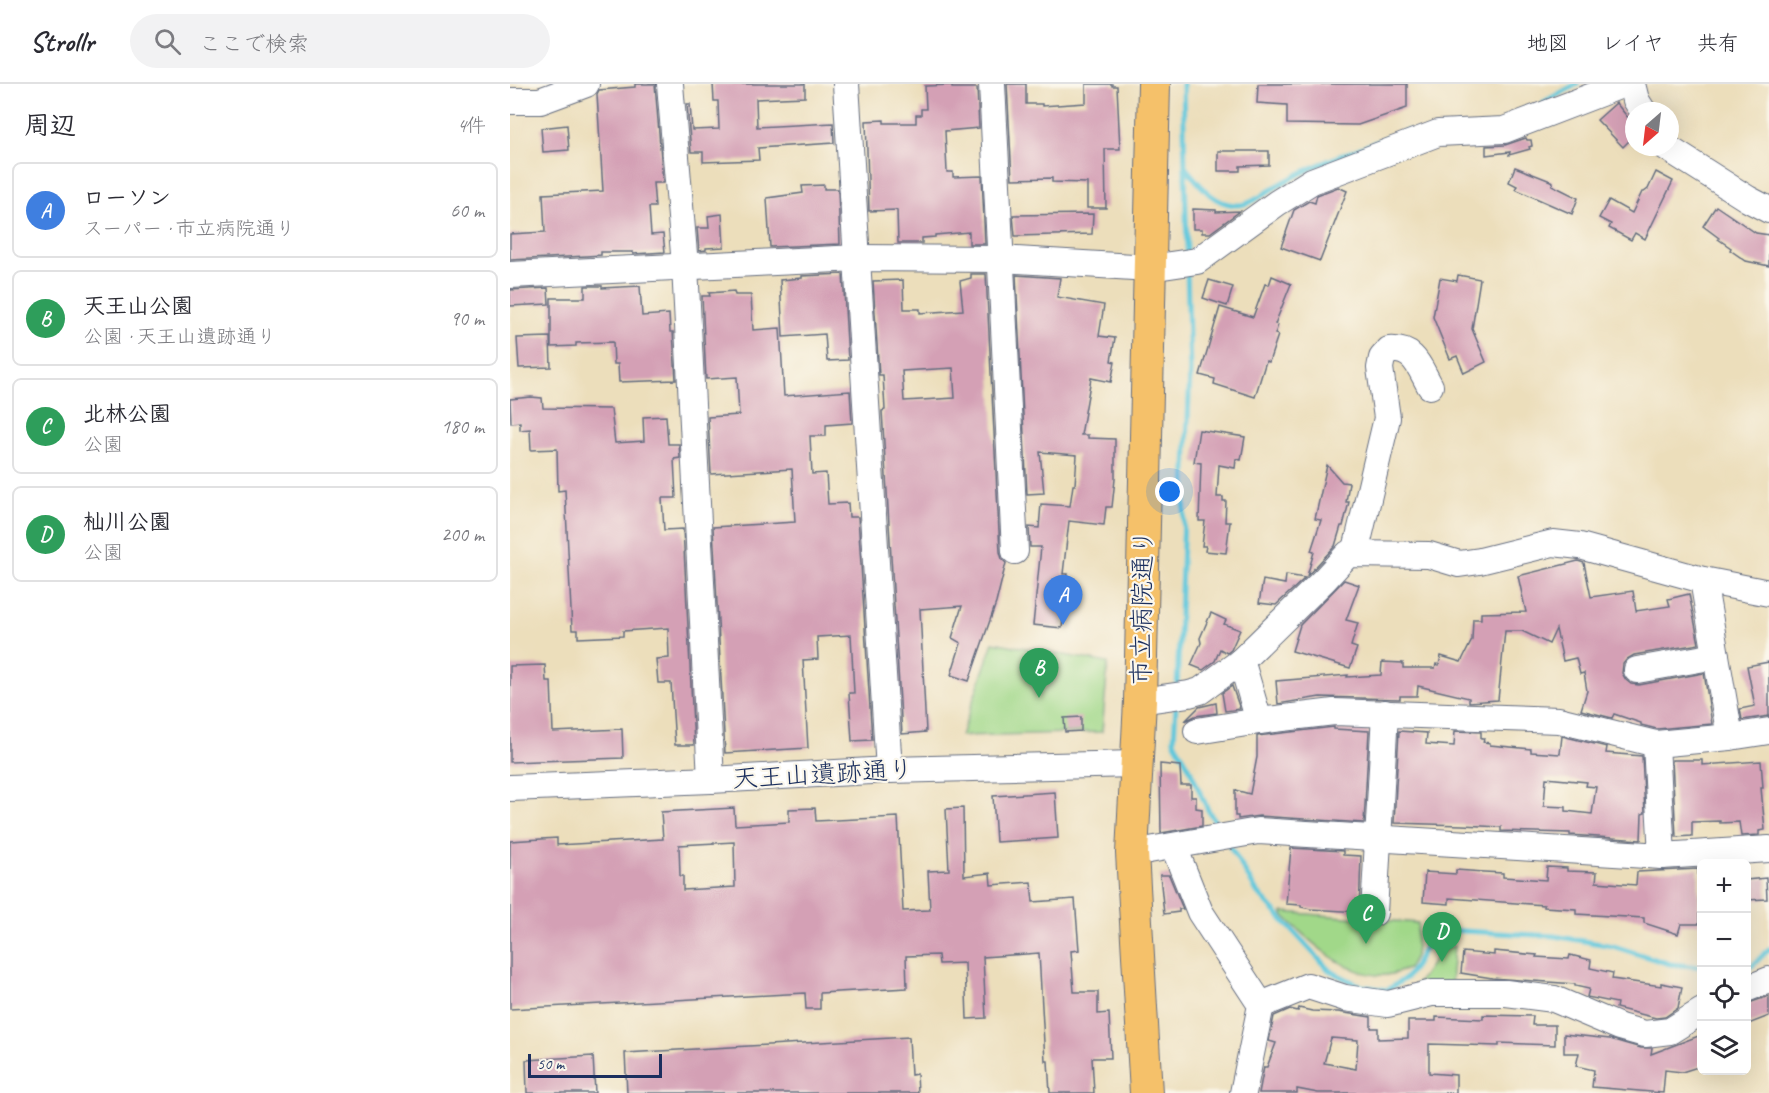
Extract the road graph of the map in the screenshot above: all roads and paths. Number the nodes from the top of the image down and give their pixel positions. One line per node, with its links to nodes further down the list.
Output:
1 (586, 84): 8 (street)
2 (670, 84): 14 (street)
3 (846, 84): 12 (street)
4 (992, 84): 13 (street)
5 (1154, 84): 15 (main road, 市立病院通り)
6 (1624, 84): 15 (street)
7 (1632, 84): 9 (street)
8 (510, 101)
9 (1637, 102)
10 (1679, 155): 11 (street)
11 (1769, 210)
12 (858, 258): 13 (street); 14 (street); 33 (street)
13 (1000, 259): 15 (street); 18 (street)
14 (685, 266): 16 (street); 34 (street)
15 (1150, 268): 25 (main road, 市立病院通り)
16 (510, 275)
17 (1430, 386): 19 (street)
18 (1015, 551)
19 (1355, 554): 20 (street); 23 (street)
20 (1703, 580): 21 (street); 22 (street)
21 (1769, 593)
22 (1716, 656): 24 (street); 30 (street)
23 (1240, 662): 25 (street); 27 (street)
24 (1637, 670)
25 (1140, 701): 32 (main road, 市立病院通り)
26 (1385, 713): 27 (street); 31 (street); 36 (street)
27 (1259, 721): 28 (street)
28 (1197, 731)
29 (1769, 731): 30 (street)
30 (1731, 737): 31 (street)
31 (1656, 744): 40 (street)
32 (1136, 764): 33 (street, 天王山遺跡通り); 39 (main road, 市立病院通り)
33 (889, 770): 34 (street, 天王山遺跡通り)
34 (711, 780): 35 (street, 天王山遺跡通り)
35 (510, 788)
36 (1378, 838): 37 (street); 40 (street); 41 (street)
37 (1174, 847): 39 (street); 44 (street)
38 (1769, 849): 40 (street)
39 (1132, 853): 46 (main road, 市立病院通り)
40 (1662, 856)
41 (1374, 913)
42 (1769, 980): 43 (street)
43 (1751, 987)
44 (1261, 1005): 45 (street); 47 (street)
45 (1697, 1014)
46 (1146, 1093)
47 (1243, 1093)

